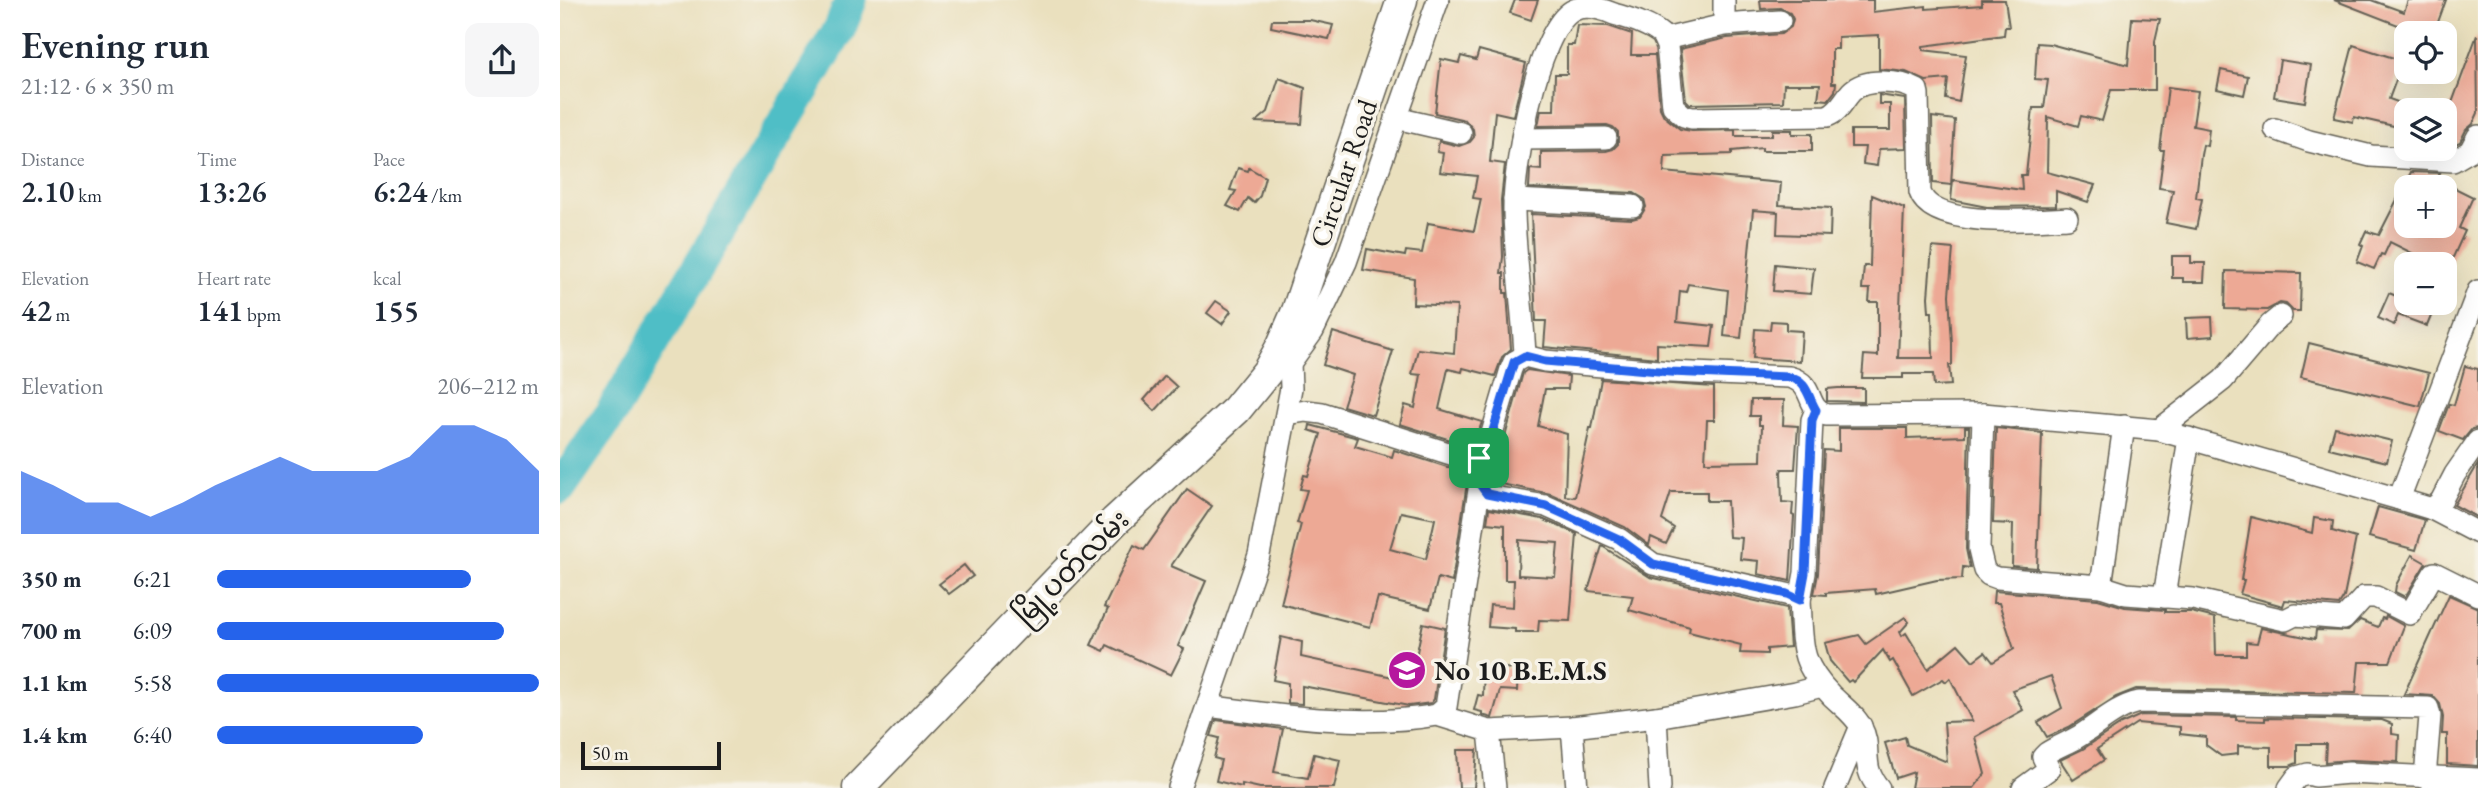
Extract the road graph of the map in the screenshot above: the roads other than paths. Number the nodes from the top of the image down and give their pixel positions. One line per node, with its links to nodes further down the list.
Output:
1 (1402, 0): 19 (main road, Circular Road)
2 (1438, 0): 8 (street)
3 (1724, 0): 6 (street)
4 (1574, 5): 7 (street); 13 (street)
5 (1780, 21): 6 (street)
6 (1724, 25): 7 (street)
7 (1665, 39): 16 (street)
8 (1396, 118): 10 (street); 19 (street)
9 (2275, 129): 11 (street)
10 (1461, 133)
11 (2478, 136)
12 (1606, 138): 13 (street)
13 (1522, 139): 14 (street)
14 (1514, 200): 15 (street); 20 (street)
15 (1633, 206)
16 (2067, 218)
17 (2476, 301): 31 (street)
18 (2281, 316): 25 (street)
19 (1286, 354): 22 (street); 47 (main road, မြို့ပတ်လမ်း)
20 (1525, 356): 21 (street); 28 (street)
21 (1816, 410): 23 (street); 37 (street)
22 (1287, 414): 28 (street); 39 (street)
23 (1983, 414): 24 (street); 34 (street)
24 (2124, 426): 25 (street); 34 (street)
25 (2159, 430): 26 (street)
26 (2189, 439): 31 (street); 36 (street)
27 (2478, 442): 29 (street)
28 (1479, 458): 30 (street)
29 (2470, 467): 32 (street)
30 (1479, 483): 37 (street); 40 (street)
31 (2399, 499): 32 (street)
32 (2432, 509): 33 (street)
33 (2478, 533)
34 (2101, 586): 36 (street)
35 (2478, 594): 36 (street)
36 (2164, 597)
37 (1800, 600): 38 (street)
38 (1822, 686): 41 (street); 42 (street)
39 (1208, 706): 40 (street); 48 (street)
40 (1437, 715): 44 (street)
41 (1656, 717): 43 (street); 51 (street)
42 (1861, 726): 52 (street); 53 (street)
43 (1572, 727): 44 (street); 50 (street)
44 (1489, 731): 49 (street)
45 (2425, 778): 46 (street); 54 (street); 55 (street)
46 (2478, 779)
47 (858, 788)
48 (1179, 788)
49 (1495, 788)
50 (1577, 788)
51 (1660, 788)
52 (1835, 788)
53 (1879, 788)
54 (2023, 788)
55 (2289, 788)

